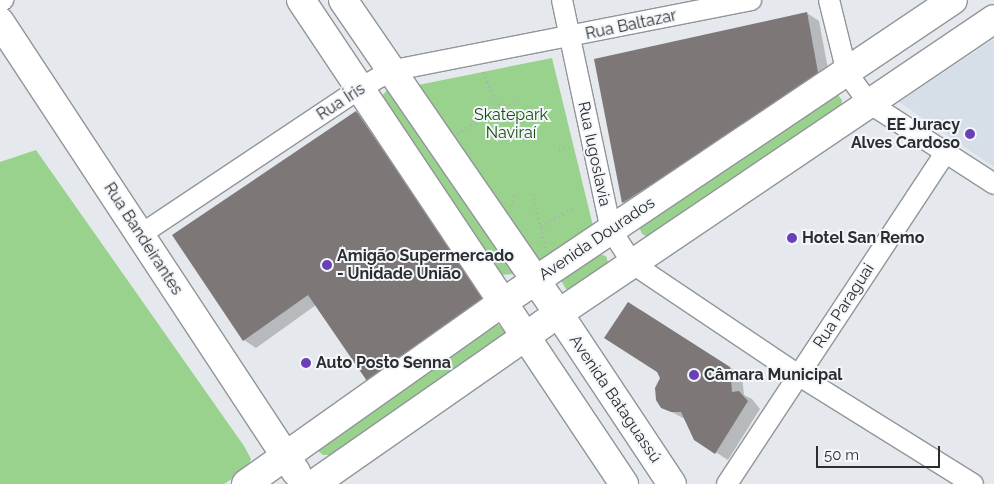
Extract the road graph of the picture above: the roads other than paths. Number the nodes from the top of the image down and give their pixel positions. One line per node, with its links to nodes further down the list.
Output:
1 (3, 0): 8 (street)
2 (301, 0): 14 (main road)
3 (343, 0): 12 (main road, Avenida Bataguassú)
4 (562, 0): 11 (street, Rua Iugoslavia)
5 (751, 0): 11 (street, Rua Baltazar)
6 (829, 0): 13 (street)
7 (953, 0): 13 (main road, Avenida Dourados)
8 (0, 2)
9 (994, 19): 15 (main road)
10 (0, 22): 19 (main road, Rua Bandeirantes)
11 (570, 38): 12 (street, Rua Íris); 18 (street, Rua Iugoslavia)
12 (390, 71): 14 (street, Rua Íris); 21 (main road, Avenida Bataguassú)
13 (847, 73): 15 (street); 18 (main road, Avenida Dourados)
14 (359, 89): 19 (street, Rua Íris); 22 (main road)
15 (870, 103): 16 (street); 20 (main road)
16 (945, 153): 17 (street); 25 (street, Rua Paraguai)
17 (994, 184)
18 (611, 230): 20 (street, Rua Iugoslavia); 21 (main road, Avenida Dourados)
19 (140, 235): 26 (main road, Rua Bandeirantes)
20 (633, 264): 23 (main road); 25 (street)
21 (536, 280): 22 (main road, Avenida Dourados); 23 (main road, Avenida Bataguassú)
22 (502, 303): 24 (main road); 26 (main road, Avenida Dourados)
23 (559, 314): 24 (main road); 31 (main road, Avenida Bataguassú)
24 (525, 337): 29 (main road); 30 (main road)
25 (798, 375): 32 (street, Rua Paraguai); 33 (street)
26 (287, 457): 27 (main road, Avenida Dourados); 28 (main road, Rua Bandeirantes)
27 (246, 484)
28 (304, 484)
29 (314, 484)
30 (624, 484)
31 (672, 484)
32 (727, 484)
33 (973, 484)

